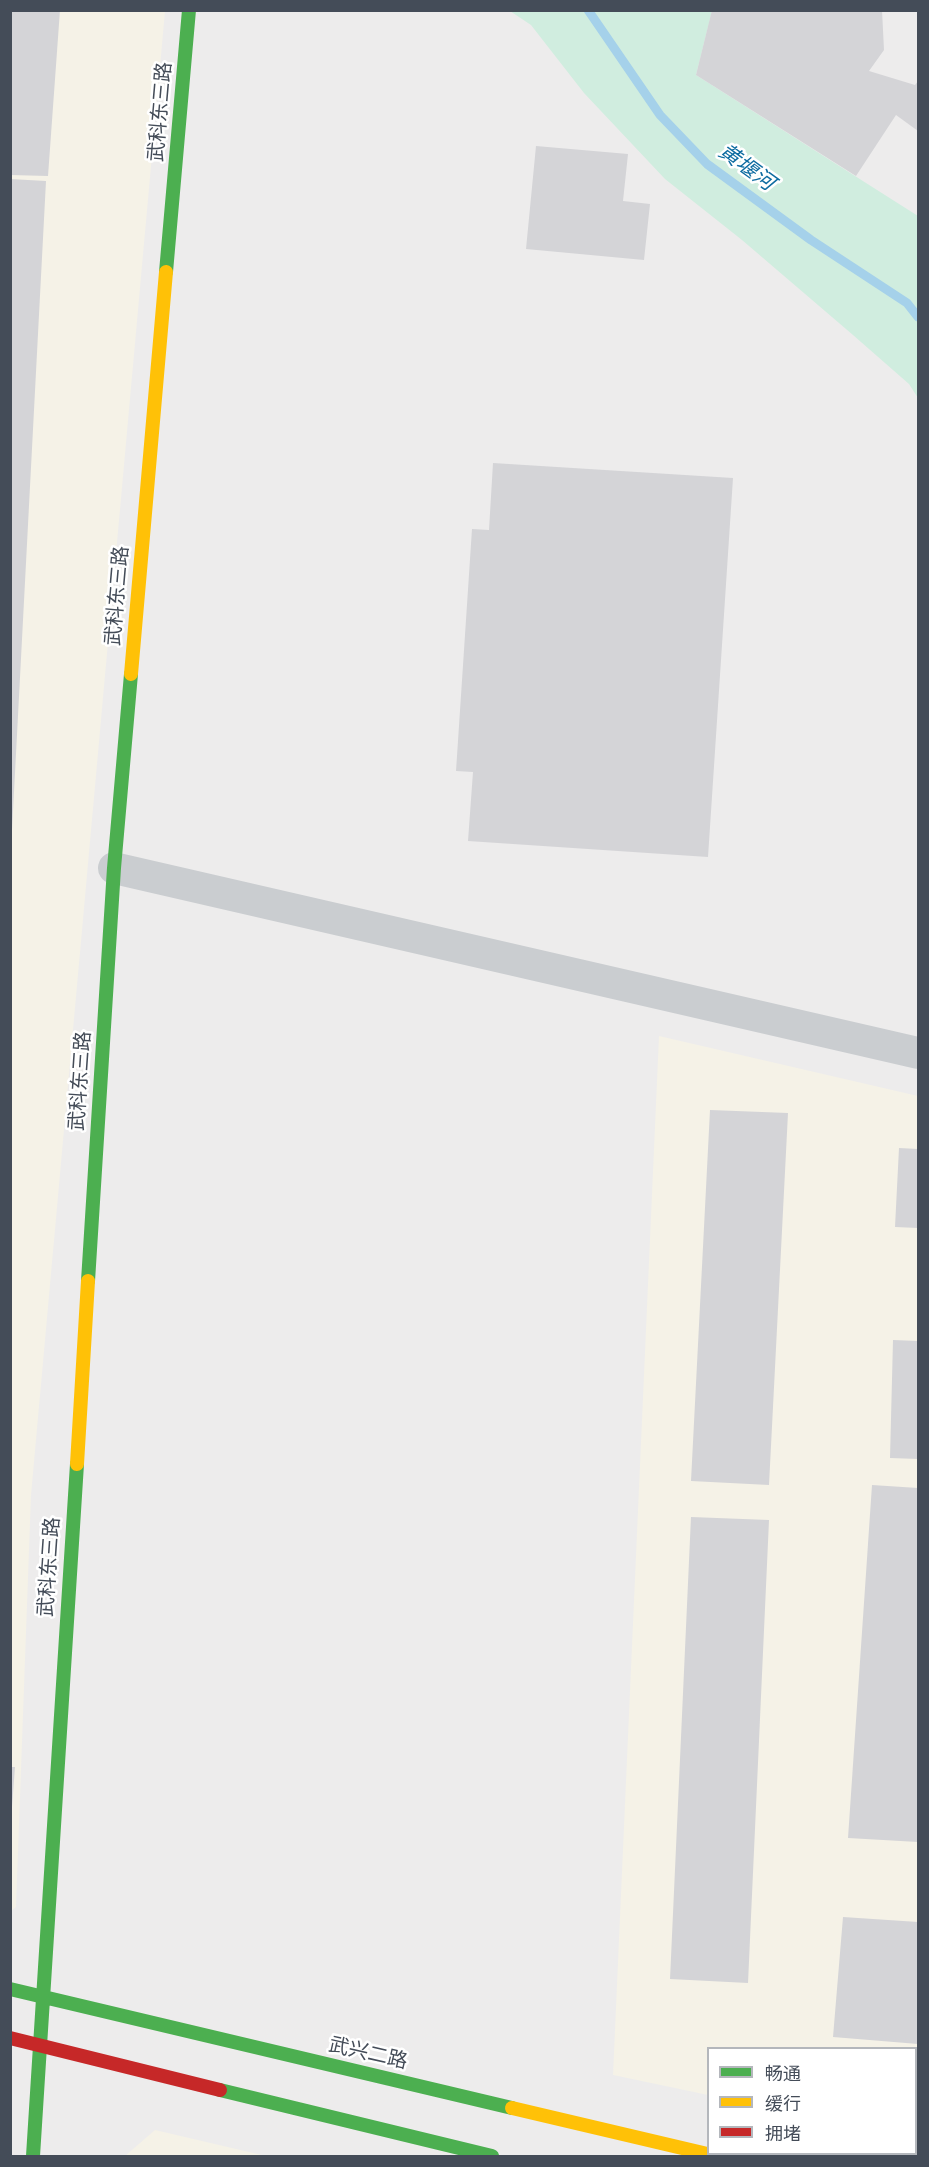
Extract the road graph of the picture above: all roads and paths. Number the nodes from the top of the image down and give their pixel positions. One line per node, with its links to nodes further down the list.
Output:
1 (189, 10): 2 (street, 武科东三路)
2 (114, 868): 3 (street); 5 (street, 武科东三路)
3 (918, 1053)
4 (10, 1989): 5 (street, 武兴二路)
5 (43, 1997): 7 (street, 武科东三路); 8 (street, 武兴二路)
6 (10, 2038): 7 (street)
7 (40, 2045): 9 (street, 武科东三路); 10 (street)
8 (707, 2155)
9 (33, 2157)
10 (492, 2157)

